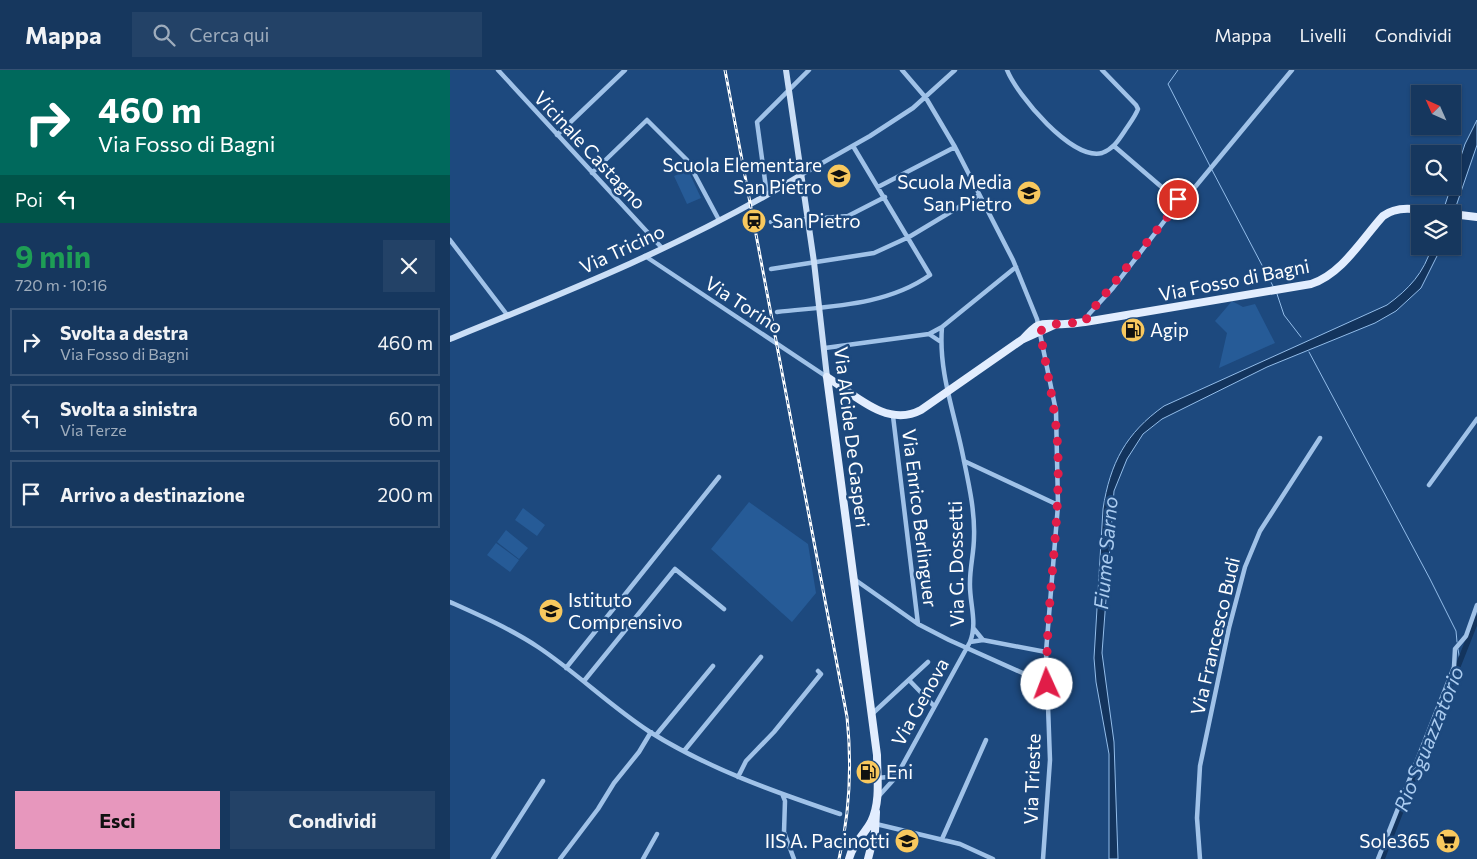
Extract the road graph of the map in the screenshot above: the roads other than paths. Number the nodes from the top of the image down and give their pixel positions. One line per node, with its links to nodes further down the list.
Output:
1 (498, 70): 12 (street, Vicinale Castagno)
2 (625, 70): 12 (street)
3 (786, 70): 10 (street, Via Alcide De Gasperi)
4 (809, 70): 10 (street)
5 (902, 70): 11 (street, Via Trieste)
6 (955, 70): 11 (street)
7 (1007, 70): 15 (street)
8 (1102, 70): 15 (street)
9 (1292, 70): 22 (street)
10 (789, 89): 17 (street, Via Alcide De Gasperi); 19 (street)
11 (926, 98): 13 (street); 14 (street, Via Trieste)
12 (557, 135): 16 (street, Vicinale Castagno)
13 (854, 146): 17 (street); 18 (street)
14 (954, 146): 18 (street); 20 (street, Via Trieste)
15 (1114, 146): 22 (street)
16 (592, 174): 26 (street); 31 (street, Vicinale Castagno)
17 (801, 175): 19 (street, Via Tricino); 27 (street, Via Alcide De Gasperi)
18 (878, 187): 21 (street)
19 (767, 195): 26 (street, Via Tricino)
20 (979, 195): 29 (street); 34 (street, Via Trieste)
21 (885, 197): 27 (street); 29 (street)
22 (1179, 202): 39 (street)
23 (1411, 210): 39 (main road, Via Fosso di Bagni)
24 (1461, 215): 25 (main road, Via Fosso di Bagni)
25 (1477, 217)
26 (719, 220): 31 (street, Via Tricino)
27 (808, 220): 28 (street); 33 (street, Via Alcide De Gasperi)
28 (771, 222)
29 (909, 237): 33 (street); 36 (street)
30 (450, 240): 38 (street)
31 (662, 248): 32 (street, Via Tricino)
32 (646, 256): 38 (street, Via Tricino); 46 (street, Via Torino)
33 (814, 262): 35 (street); 36 (street, Via Alcide De Gasperi)
34 (1016, 267): 40 (street); 41 (street, Via Trieste)
35 (771, 269)
36 (820, 307): 37 (street); 45 (street, Via Alcide De Gasperi)
37 (778, 312)
38 (508, 316): 43 (street, Via Tricino)
39 (1085, 322): 41 (main road, Via Fosso di Bagni)
40 (942, 327): 42 (street); 44 (street, Via G. Dossetti)
41 (1039, 328): 47 (main road, Via Fosso di Bagni); 54 (street, Via Trieste)
42 (929, 334): 44 (street); 45 (street)
43 (450, 339)
44 (941, 342): 47 (street, Via G. Dossetti)
45 (825, 348): 46 (street, Via Alcide De Gasperi)
46 (827, 377): 48 (main road); 55 (main road, Via Alcide De Gasperi)
47 (947, 392): 48 (main road, Via Fosso di Bagni); 51 (street, Via G. Dossetti)
48 (892, 416): 59 (street, Via Enrico Berlinguer)
49 (1477, 419): 53 (street)
50 (1320, 438): 100 (street, Via Francesco Budi)
51 (964, 461): 54 (street); 60 (street, Via G. Dossetti)
52 (719, 477): 68 (street)
53 (1429, 485)
54 (1058, 505): 64 (street, Via Trieste)
55 (854, 579): 59 (street); 74 (main road, Via Alcide De Gasperi)
56 (450, 602): 68 (street)
57 (1477, 605): 101 (street)
58 (724, 609): 71 (street)
59 (918, 624): 63 (street)
60 (974, 629): 61 (street); 62 (street, Via G. Dossetti)
61 (983, 640): 62 (street); 64 (street)
62 (970, 642): 63 (street, Via G. Dossetti)
63 (966, 648): 72 (street); 73 (street, Via Genova)
64 (1046, 652): 72 (street, Via Trieste)
65 (761, 657): 78 (street)
66 (928, 662): 70 (street)
67 (713, 666): 76 (street)
68 (566, 668): 71 (street)
69 (818, 671): 80 (street)
70 (909, 680): 73 (street); 74 (street)
71 (584, 681): 75 (street)
72 (1047, 684): 99 (street, Via Trieste)
73 (934, 706): 79 (street, Via Genova)
74 (872, 714): 81 (main road, Via Alcide De Gasperi)
75 (651, 732): 76 (street); 93 (street)
76 (656, 736): 78 (street)
77 (986, 740): 89 (street)
78 (684, 751): 80 (street)
79 (900, 770): 81 (street, Via Genova); 84 (street, Via Genova)
80 (738, 778): 83 (street)
81 (877, 778): 84 (main road, Via Alcide De Gasperi)
82 (543, 781): 92 (street)
83 (783, 796): 86 (street); 95 (street)
84 (876, 799): 85 (main road, Via Alcide De Gasperi)
85 (875, 809): 87 (main road, Via Alcide De Gasperi); 90 (main road, Via Alcide De Gasperi)
86 (840, 814)
87 (876, 824): 89 (street); 91 (main road, Via Alcide De Gasperi)
88 (657, 834): 94 (street)
89 (942, 839): 98 (street)
90 (857, 840): 91 (main road); 96 (main road, Via Alcide De Gasperi)
91 (871, 848): 97 (main road, Via Alcide De Gasperi)
92 (493, 859)
93 (560, 859)
94 (643, 859)
95 (794, 859)
96 (849, 859)
97 (868, 859)
98 (993, 859)
99 (1043, 859)
100 (1200, 859)
101 (1378, 859)

